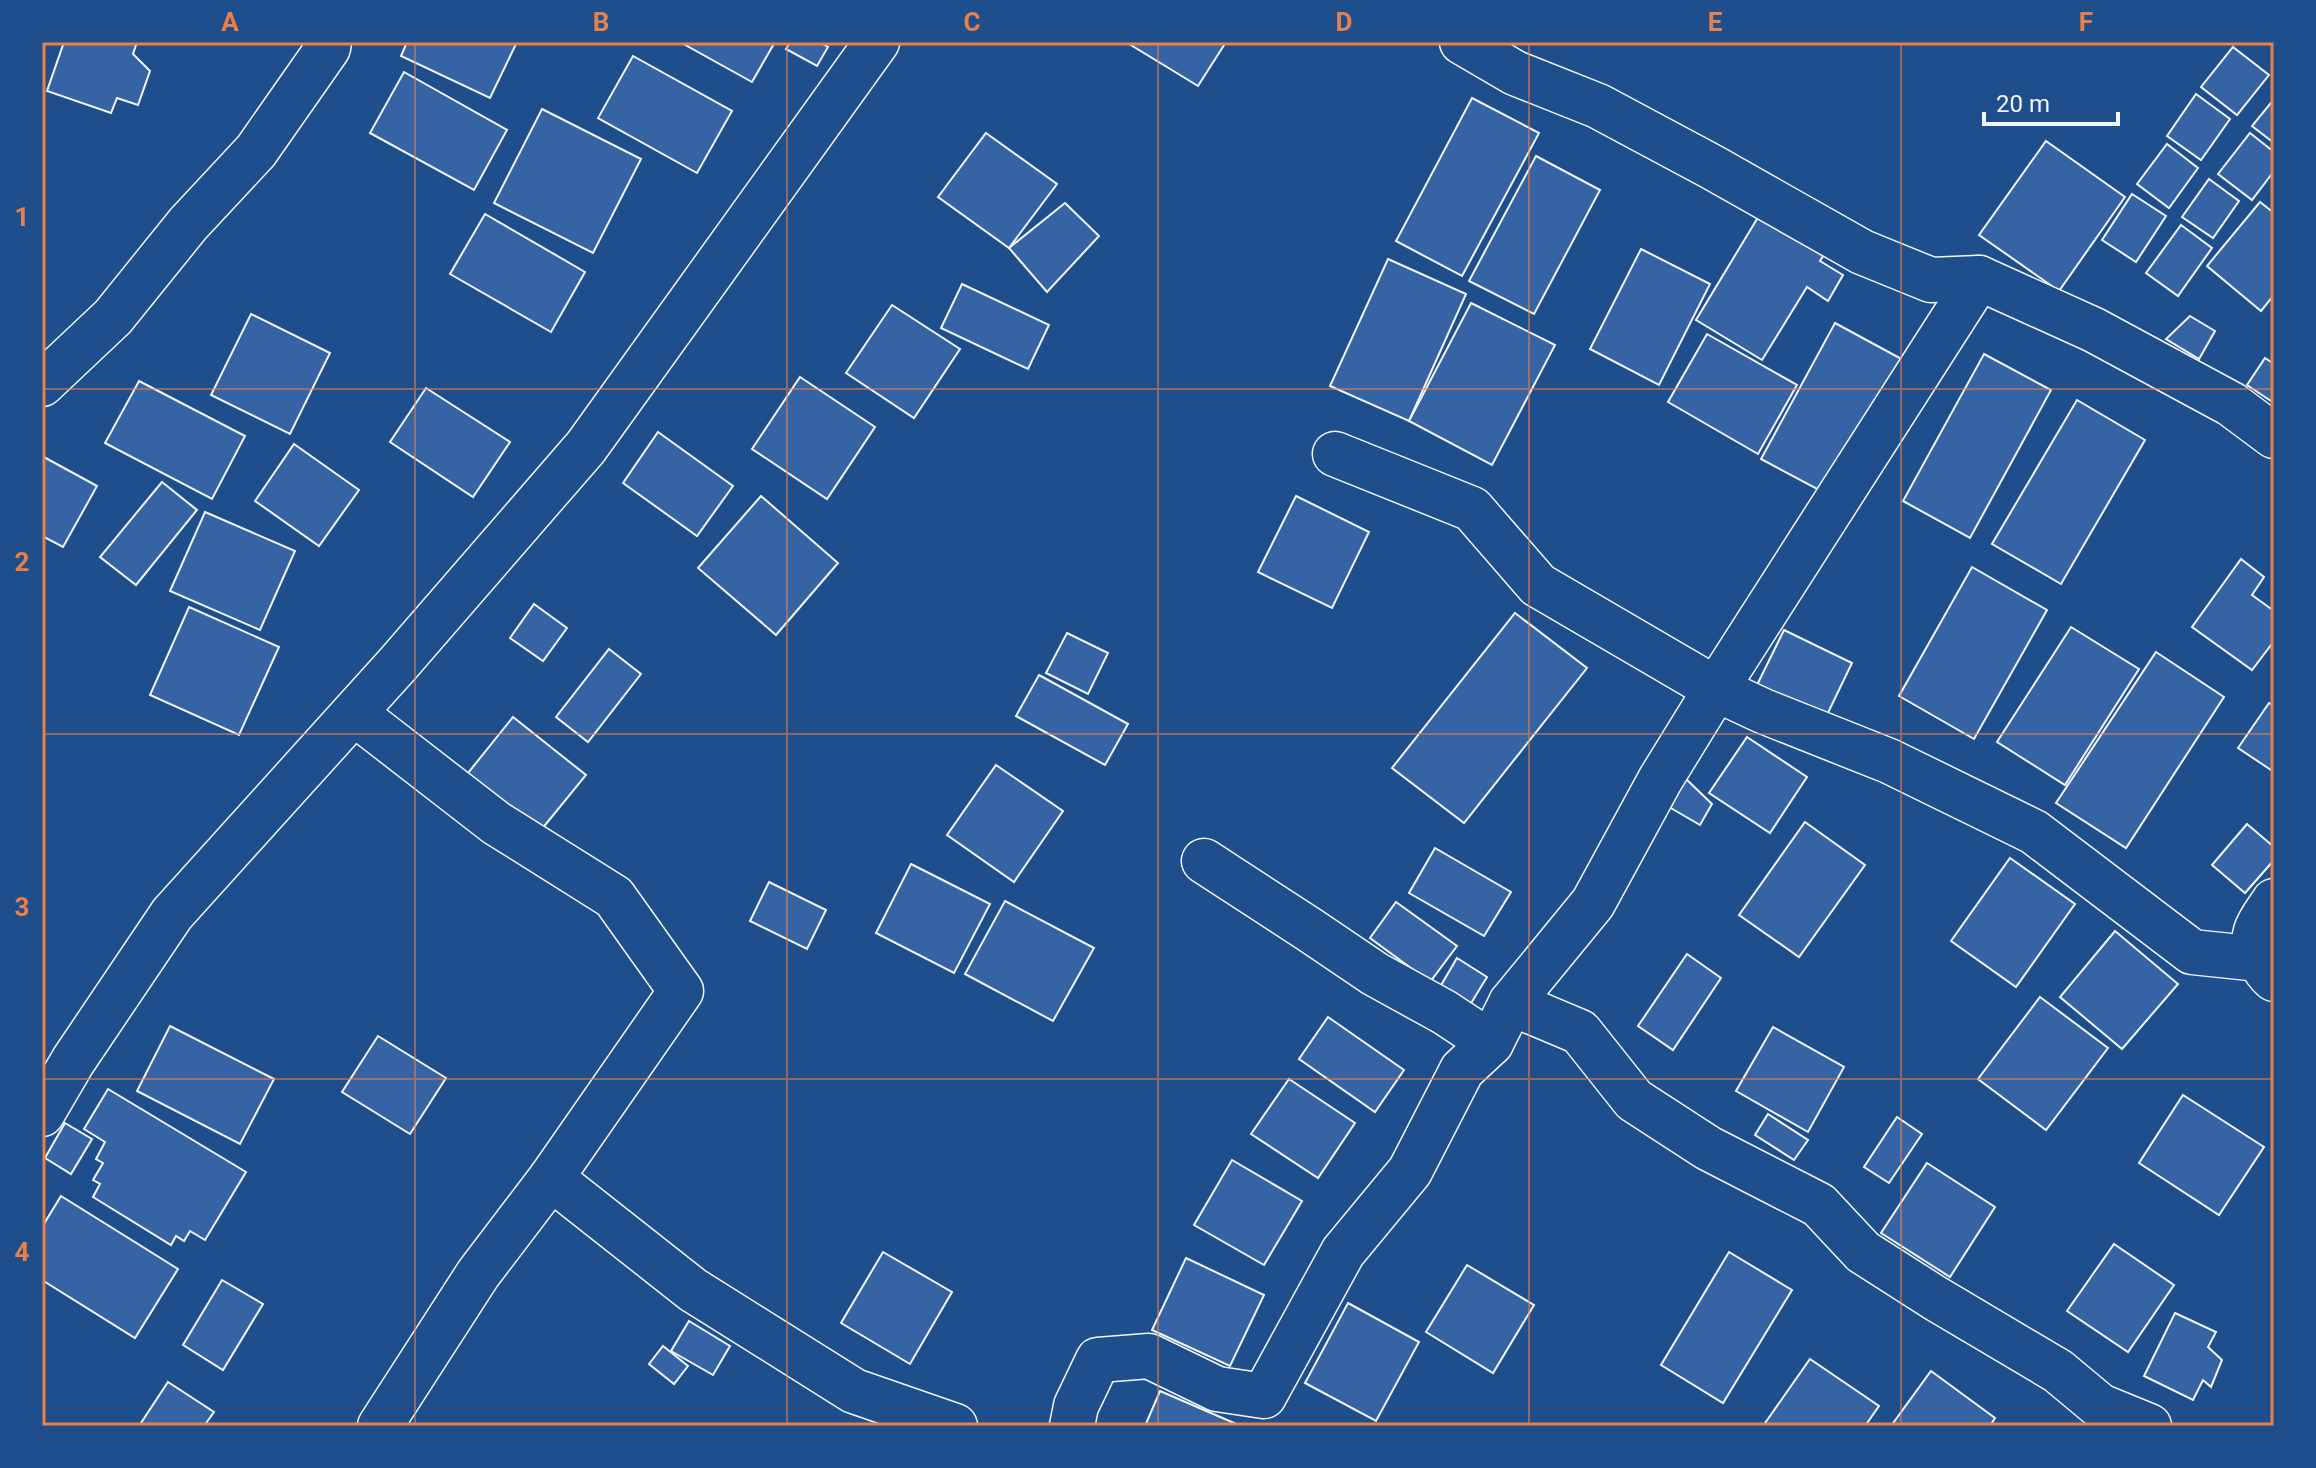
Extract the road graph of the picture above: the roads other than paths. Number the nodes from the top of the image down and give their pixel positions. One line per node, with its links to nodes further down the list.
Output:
1 (329, 42): 5 (street)
2 (877, 42): 9 (street)
3 (1462, 42): 4 (street)
4 (1979, 278): 6 (street); 8 (street)
5 (42, 384)
6 (2274, 436)
7 (1335, 454): 8 (street)
8 (1716, 689): 12 (street); 13 (street)
9 (354, 713): 15 (street); 16 (street)
10 (1204, 861): 14 (street)
11 (2274, 901): 12 (street)
12 (2267, 969)
13 (1511, 1003): 14 (street); 20 (street)
14 (1491, 1043): 19 (street)
15 (42, 1114)
16 (551, 1178): 17 (street); 18 (street)
17 (380, 1426)
18 (955, 1426)
19 (1072, 1426)
20 (2149, 1426)

